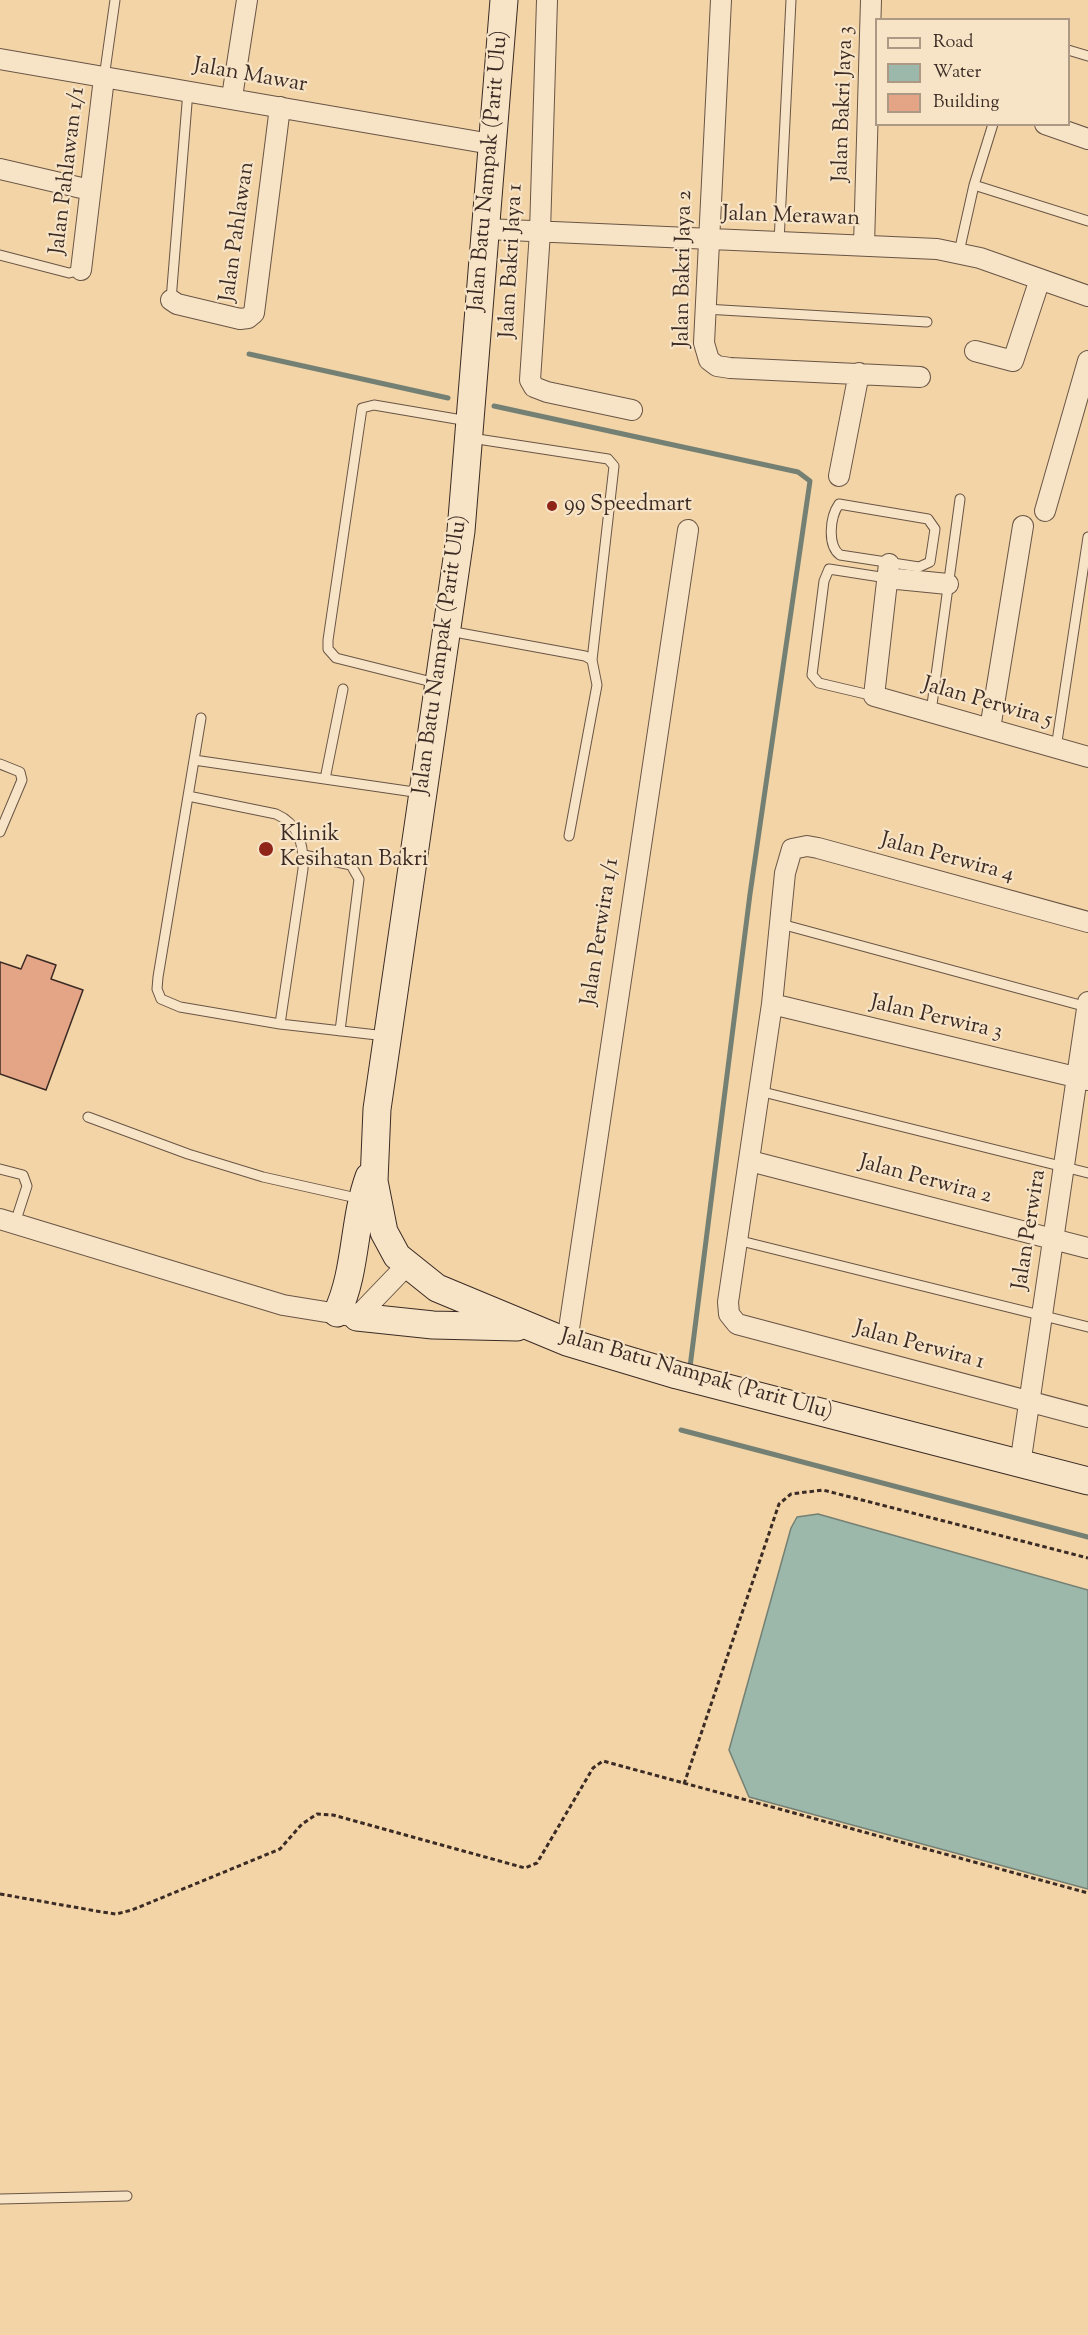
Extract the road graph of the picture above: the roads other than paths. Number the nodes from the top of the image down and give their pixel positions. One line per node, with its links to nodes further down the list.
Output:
1 (115, 0): 11 (lane)
2 (247, 0): 13 (street)
3 (504, 0): 18 (street, Jalan Batu Nampak (Parit Ulu))
4 (547, 0): 24 (street, Jalan Bakri Jaya 1)
5 (721, 0): 25 (street, Jalan Bakri Jaya 2)
6 (791, 0): 26 (lane)
7 (872, 0): 27 (street, Jalan Bakri Jaya 3)
8 (1070, 51): 9 (lane)
9 (1088, 56)
10 (0, 59): 11 (street, Jalan Mawar)
11 (104, 78): 12 (street, Jalan Mawar); 21 (street, Jalan Pahlawan 1/1)
12 (188, 91): 13 (street, Jalan Mawar); 33 (lane)
13 (232, 97): 14 (street, Jalan Mawar)
14 (280, 107): 18 (street, Jalan Mawar); 33 (street, Jalan Pahlawan)
15 (992, 126): 20 (lane)
16 (1051, 126): 17 (street)
17 (1088, 139)
18 (491, 144): 23 (street, Jalan Batu Nampak (Parit Ulu))
19 (0, 169): 21 (street)
20 (974, 185): 22 (lane); 28 (lane)
21 (90, 190): 30 (street, Jalan Pahlawan 1/1)
22 (1088, 221)
23 (486, 229): 24 (street, Jalan Merawan); 41 (street, Jalan Batu Nampak (Parit Ulu))
24 (540, 232): 25 (street, Jalan Merawan); 40 (street, Jalan Bakri Jaya 1)
25 (707, 239): 26 (street, Jalan Merawan); 34 (street, Jalan Bakri Jaya 2)
26 (779, 242): 27 (street, Jalan Merawan)
27 (864, 244): 28 (street, Jalan Merawan)
28 (958, 252): 31 (street, Jalan Merawan)
29 (0, 255): 30 (lane)
30 (81, 270)
31 (1041, 279): 32 (street, Jalan Merawan); 36 (street)
32 (1088, 296)
33 (171, 300)
34 (705, 309): 35 (lane); 38 (street, Jalan Bakri Jaya 2)
35 (927, 322)
36 (975, 351)
37 (1088, 361): 44 (street)
38 (859, 373): 39 (street, Jalan Bakri Jaya 2); 42 (street)
39 (920, 377)
40 (632, 410)
41 (470, 430): 50 (street, Jalan Batu Nampak (Parit Ulu)); 51 (lane); 52 (lane)
42 (839, 476)
43 (960, 500): 49 (lane)
44 (1044, 511)
45 (1023, 526): 57 (street)
46 (688, 530): 93 (street, Jalan Perwira 1/1)
47 (1088, 537): 58 (lane)
48 (888, 571): 48 (lane); 49 (street); 54 (street); 54 (lane)
49 (948, 585): 55 (lane)
50 (446, 631): 51 (lane); 52 (street, Jalan Batu Nampak (Parit Ulu))
51 (592, 660): 66 (lane)
52 (438, 683): 63 (street, Jalan Batu Nampak (Parit Ulu))
53 (343, 688): 62 (lane)
54 (874, 696): 55 (street, Jalan Perwira 5)
55 (931, 712): 57 (street, Jalan Perwira 5)
56 (201, 718): 60 (lane)
57 (990, 729): 58 (street, Jalan Perwira 5)
58 (1056, 748): 59 (street, Jalan Perwira 5)
59 (1088, 758)
60 (194, 760): 62 (lane); 64 (lane)
61 (0, 764): 65 (lane)
62 (325, 779): 63 (lane)
63 (423, 793): 74 (street, Jalan Batu Nampak (Parit Ulu))
64 (188, 796): 67 (lane); 72 (lane)
65 (0, 832)
66 (569, 836)
67 (304, 855): 72 (lane); 73 (lane)
68 (1088, 922): 69 (street, Jalan Perwira 4)
69 (781, 924): 70 (lane); 71 (street)
70 (1088, 1004): 75 (street, Jalan Perwira)
71 (772, 1005): 75 (street, Jalan Perwira 3); 76 (street)
72 (280, 1024): 73 (lane)
73 (340, 1031): 74 (lane)
74 (388, 1036): 78 (street, Jalan Batu Nampak (Parit Ulu))
75 (1083, 1079): 80 (street, Jalan Perwira)
76 (759, 1091): 79 (street); 80 (lane)
77 (88, 1116): 83 (lane)
78 (375, 1161): 83 (street); 88 (street, Jalan Batu Nampak (Parit Ulu))
79 (750, 1161): 85 (street, Jalan Perwira 2); 86 (street)
80 (1064, 1167): 82 (lane); 85 (street, Jalan Perwira)
81 (0, 1169): 84 (lane)
82 (1088, 1173)
83 (361, 1199): 90 (street)
84 (8, 1221): 90 (street)
85 (1054, 1239): 87 (street, Jalan Perwira 2); 89 (street, Jalan Perwira)
86 (737, 1240): 89 (lane); 94 (street, Jalan Perwira 1)
87 (1088, 1248)
88 (407, 1265): 90 (street); 91 (street, Jalan Batu Nampak (Parit Ulu))
89 (1042, 1314): 92 (lane); 94 (street, Jalan Perwira)
90 (347, 1315): 91 (street)
91 (531, 1327): 93 (street, Jalan Batu Nampak (Parit Ulu))
92 (1088, 1327)
93 (567, 1342): 96 (street, Jalan Batu Nampak (Parit Ulu))
94 (1029, 1401): 95 (street, Jalan Perwira 1); 96 (street, Jalan Perwira)
95 (1088, 1417)
96 (1020, 1465): 97 (street, Jalan Batu Nampak (Parit Ulu))
97 (1088, 1481)
98 (127, 2196): 99 (lane)
99 (0, 2199)

